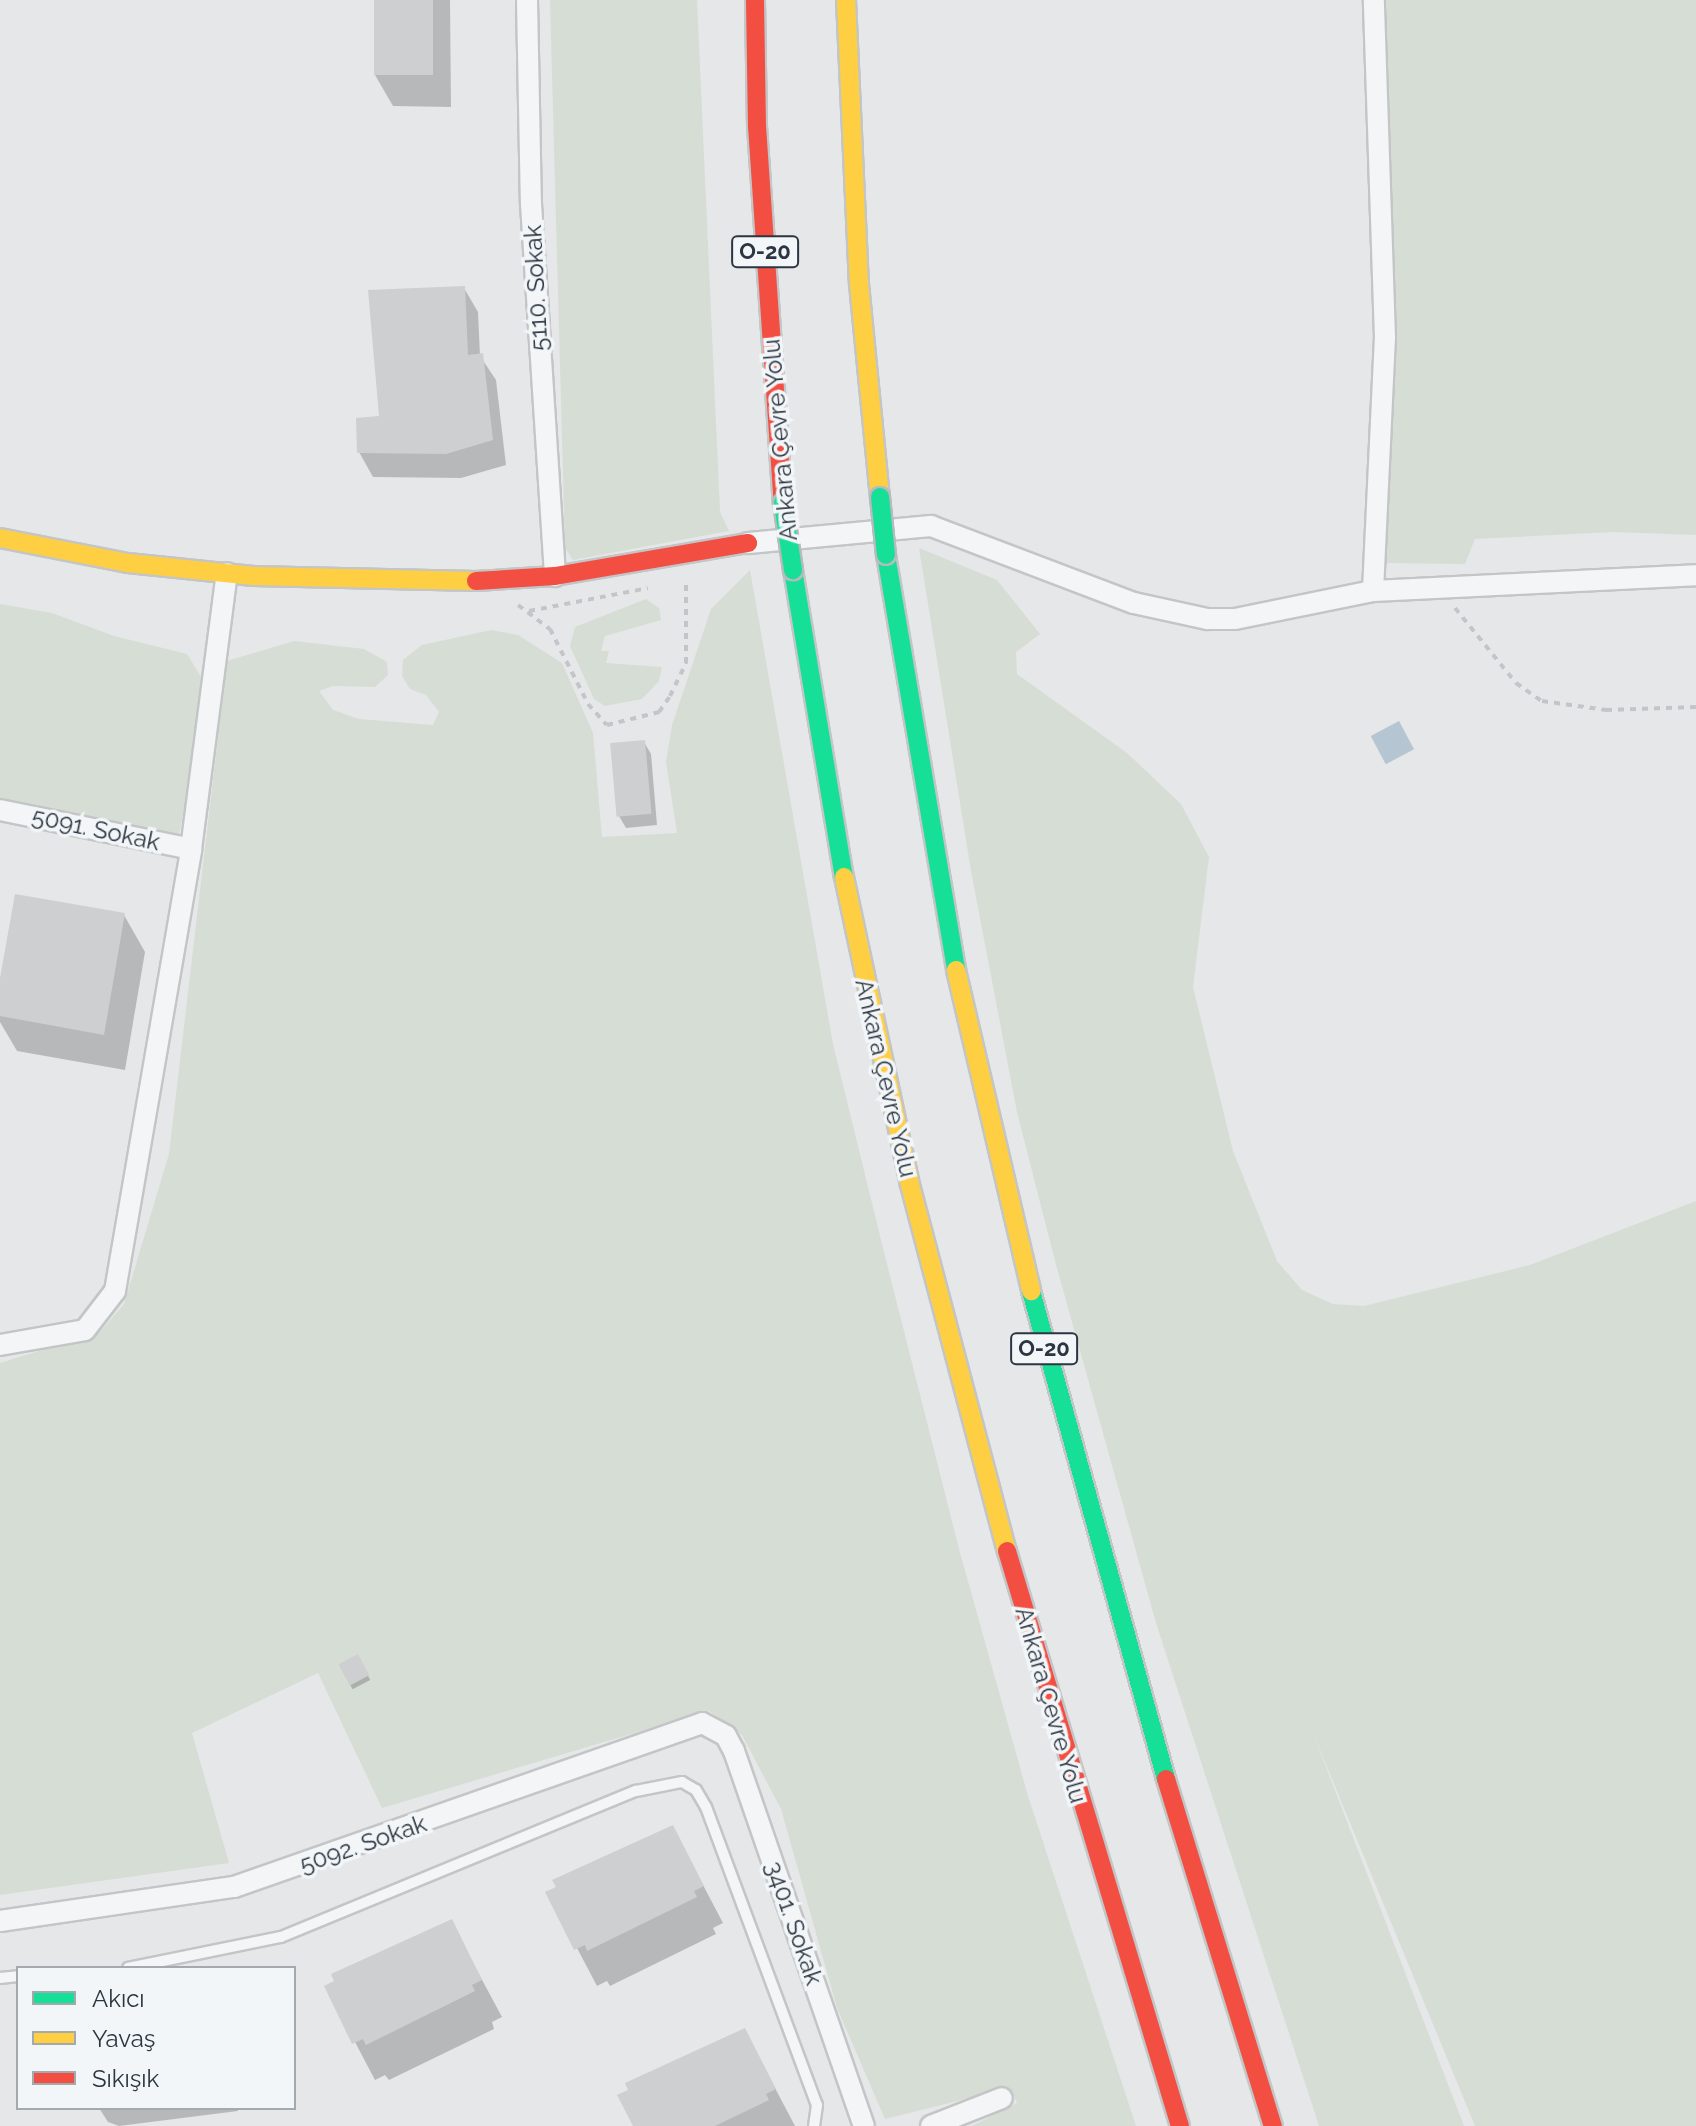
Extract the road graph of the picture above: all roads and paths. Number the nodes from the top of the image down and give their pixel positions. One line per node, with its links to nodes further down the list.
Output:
1 (527, 0): 9 (street, 5110. Sokak)
2 (755, 0): 27 (main road, Ankara Çevre Yolu / O-20, bridge)
3 (846, 0): 28 (main road, O-20, bridge)
4 (1374, 0): 13 (street)
5 (0, 538): 7 (main road)
6 (748, 543): 9 (main road); 13 (street)
7 (227, 573): 9 (main road); 18 (street)
8 (1696, 575): 12 (street)
9 (555, 576)
10 (672, 579): 15 (path)
11 (658, 584): 15 (path)
12 (1432, 588): 13 (street); 16 (path)
13 (1373, 591)
14 (508, 600): 15 (path)
15 (529, 611)
16 (1696, 707)
17 (0, 810): 18 (street, 5091. Sokak)
18 (191, 849): 19 (street)
19 (0, 1345)
20 (714, 1727): 21 (street, 5092. Sokak); 25 (street, 3401. Sokak)
21 (0, 1921)
22 (138, 1966): 24 (lane)
23 (1002, 2098): 26 (street)
24 (814, 2126)
25 (864, 2126)
26 (931, 2126)
27 (1180, 2126)
28 (1273, 2126)

